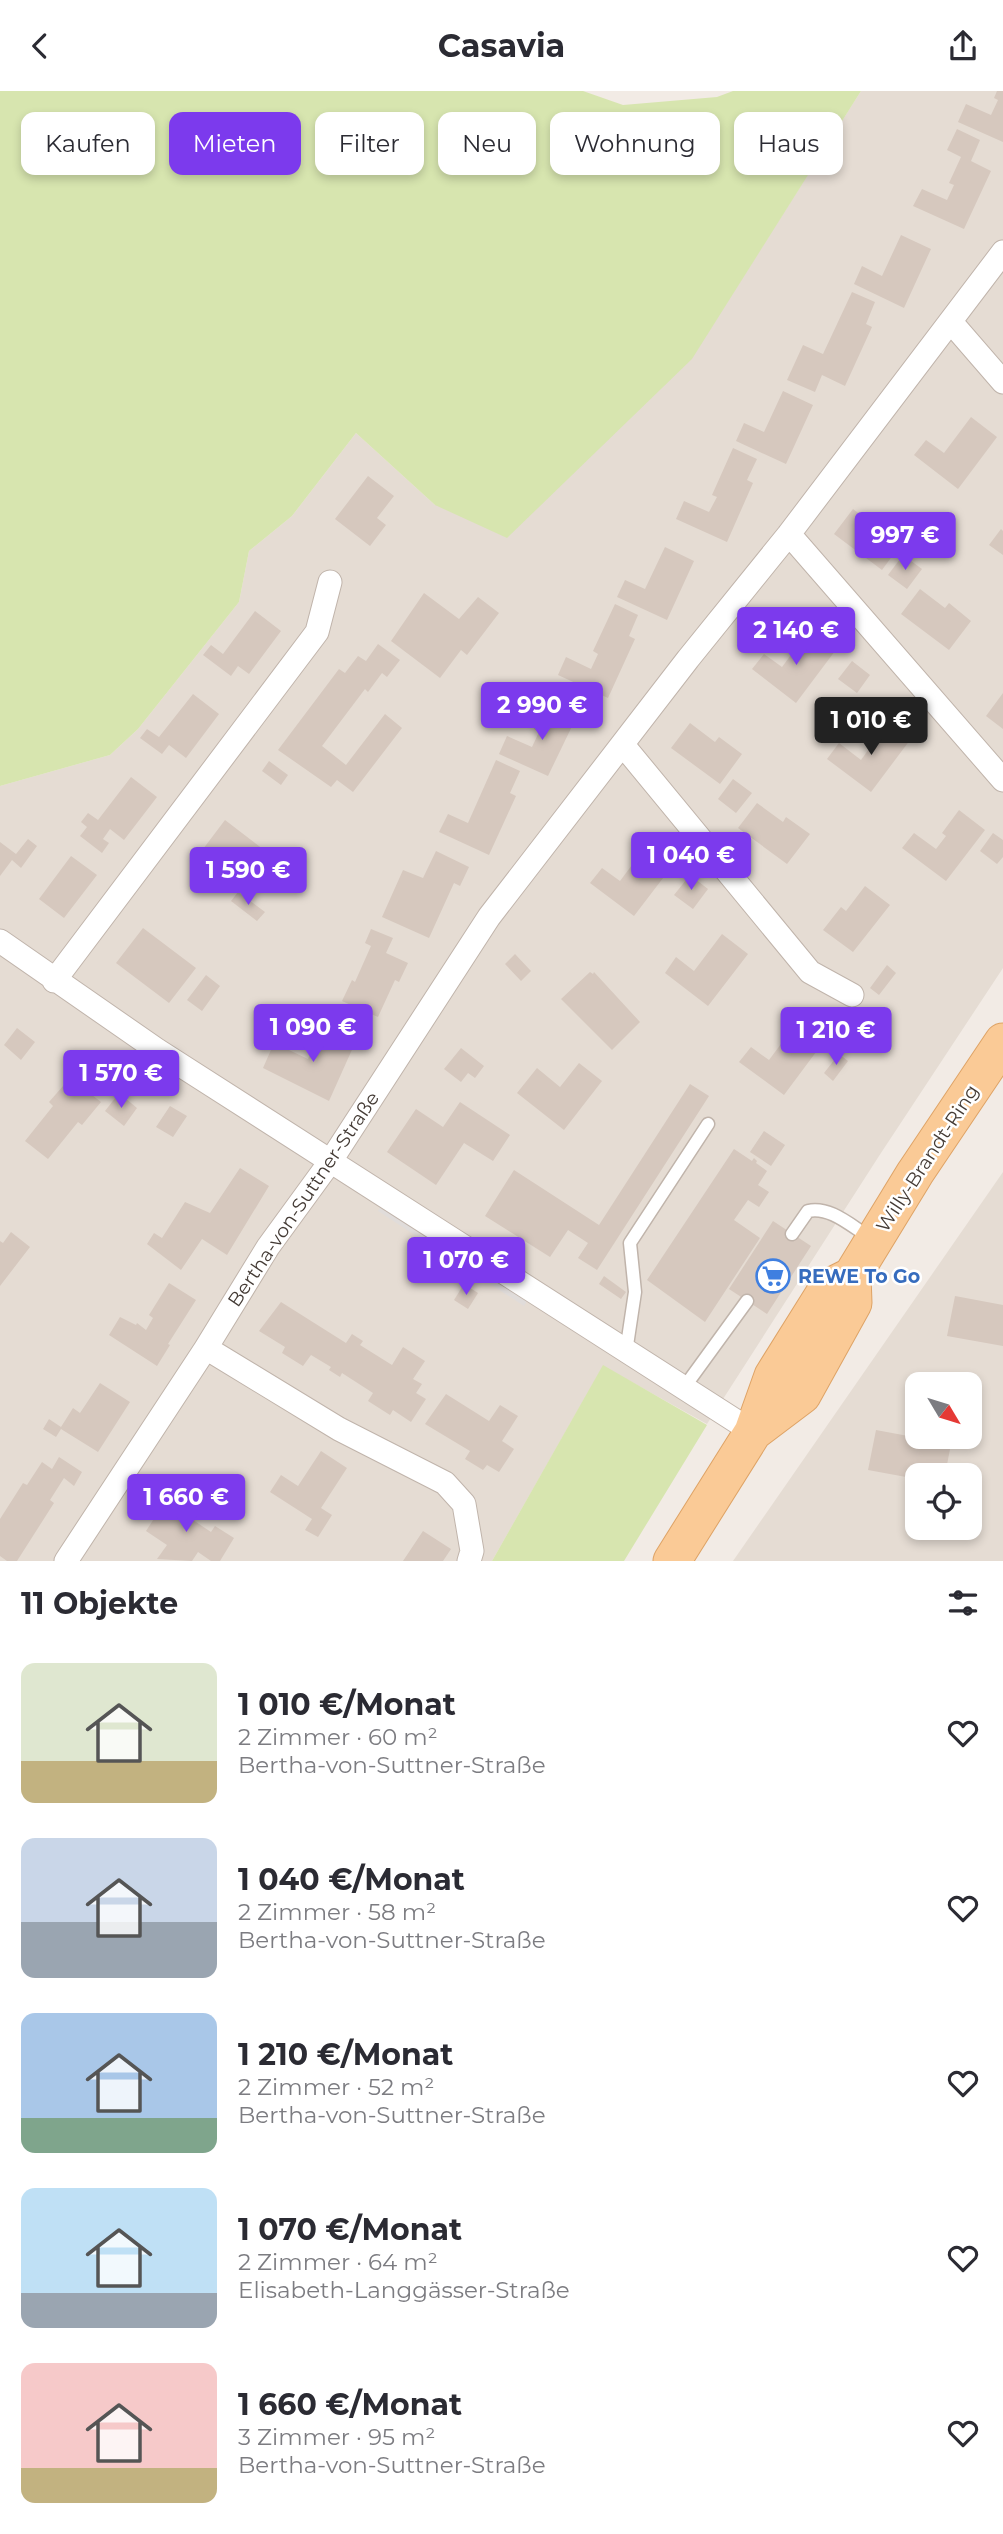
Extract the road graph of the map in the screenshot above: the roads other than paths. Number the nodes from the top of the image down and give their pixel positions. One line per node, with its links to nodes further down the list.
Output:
1 (1003, 252): 2 (street, Bertha-von-Suttner-Straße)
2 (951, 322): 3 (street); 4 (street, Bertha-von-Suttner-Straße)
3 (1003, 381)
4 (789, 534): 6 (street, Bertha-von-Suttner-Straße); 7 (street)
5 (330, 582): 9 (street)
6 (623, 745): 10 (street); 13 (street, Bertha-von-Suttner-Straße)
7 (1003, 781)
8 (0, 941): 9 (street)
9 (54, 981): 13 (street)
10 (852, 995)
11 (1003, 1042): 15 (main road, Willy-Brandt-Ring)
12 (708, 1124): 18 (lane)
13 (330, 1162): 17 (street, Bertha-von-Suttner-Straße); 18 (street)
14 (793, 1234): 15 (lane)
15 (874, 1240): 20 (main road, Willy-Brandt-Ring)
16 (747, 1301): 19 (lane)
17 (206, 1348): 21 (street, Bertha-von-Suttner-Straße); 22 (street)
18 (626, 1352): 19 (street)
19 (683, 1389): 20 (street)
20 (753, 1432): 23 (main road, Willy-Brandt-Ring)
21 (66, 1561)
22 (469, 1561)
23 (672, 1561)

